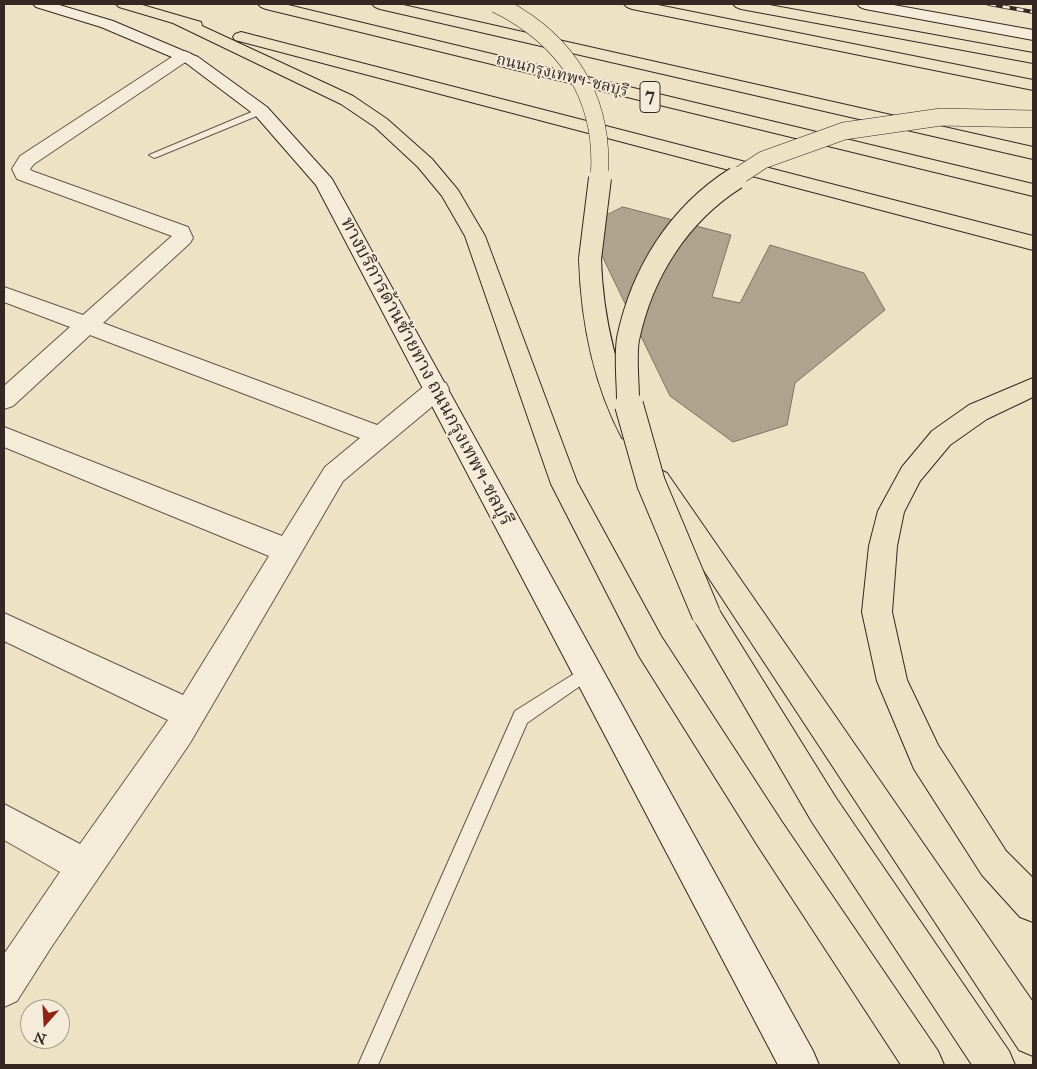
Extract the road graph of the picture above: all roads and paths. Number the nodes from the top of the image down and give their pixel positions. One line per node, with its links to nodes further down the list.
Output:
1 (42, 4): 11 (street, ทางบริการด้านซ้ายทาง ถนนกรุงเทพฯ-ชลบุรี)
2 (124, 4): 9 (highway)
3 (266, 4): 18 (highway, ถนนกรุงเทพฯ-ชลบุรี / 7)
4 (380, 4): 16 (highway, ถนนกรุงเทพฯ-ชลบุรี / 7)
5 (496, 4): 35 (highway, bridge)
6 (632, 4): 13 (highway)
7 (740, 4): 12 (highway)
8 (866, 4): 10 (street)
9 (178, 20): 19 (highway); 38 (highway)
10 (1033, 35)
11 (184, 56): 14 (street, ทางบริการด้านซ้ายทาง ถนนกรุงเทพฯ-ชลบุรี); 21 (street)
12 (1033, 58)
13 (1033, 85)
14 (261, 111): 17 (lane); 23 (street, ทางบริการด้านซ้ายทาง ถนนกรุงเทพฯ-ชลบุรี)
15 (1033, 119): 39 (highway, bridge)
16 (1033, 153)
17 (154, 155)
18 (1033, 190)
19 (1033, 243)
20 (4, 294): 21 (street)
21 (88, 326): 24 (street); 25 (street)
22 (1033, 388): 33 (highway)
23 (437, 389): 25 (street); 29 (street, ทางบริการด้านซ้ายทาง ถนนกรุงเทพฯ-ชลบุรี)
24 (4, 400)
25 (380, 436): 27 (street)
26 (4, 437): 27 (street)
27 (287, 551): 30 (street)
28 (4, 626): 30 (street)
29 (588, 672): 36 (lane); 37 (street, ทางบริการด้านซ้ายทาง ถนนกรุงเทพฯ-ชลบุรี)
30 (189, 714): 32 (street)
31 (4, 821): 32 (street)
32 (85, 866): 34 (street)
33 (1033, 904)
34 (4, 988)
35 (1033, 1036)
36 (368, 1065)
37 (799, 1065)
38 (924, 1065)
39 (995, 1065)

